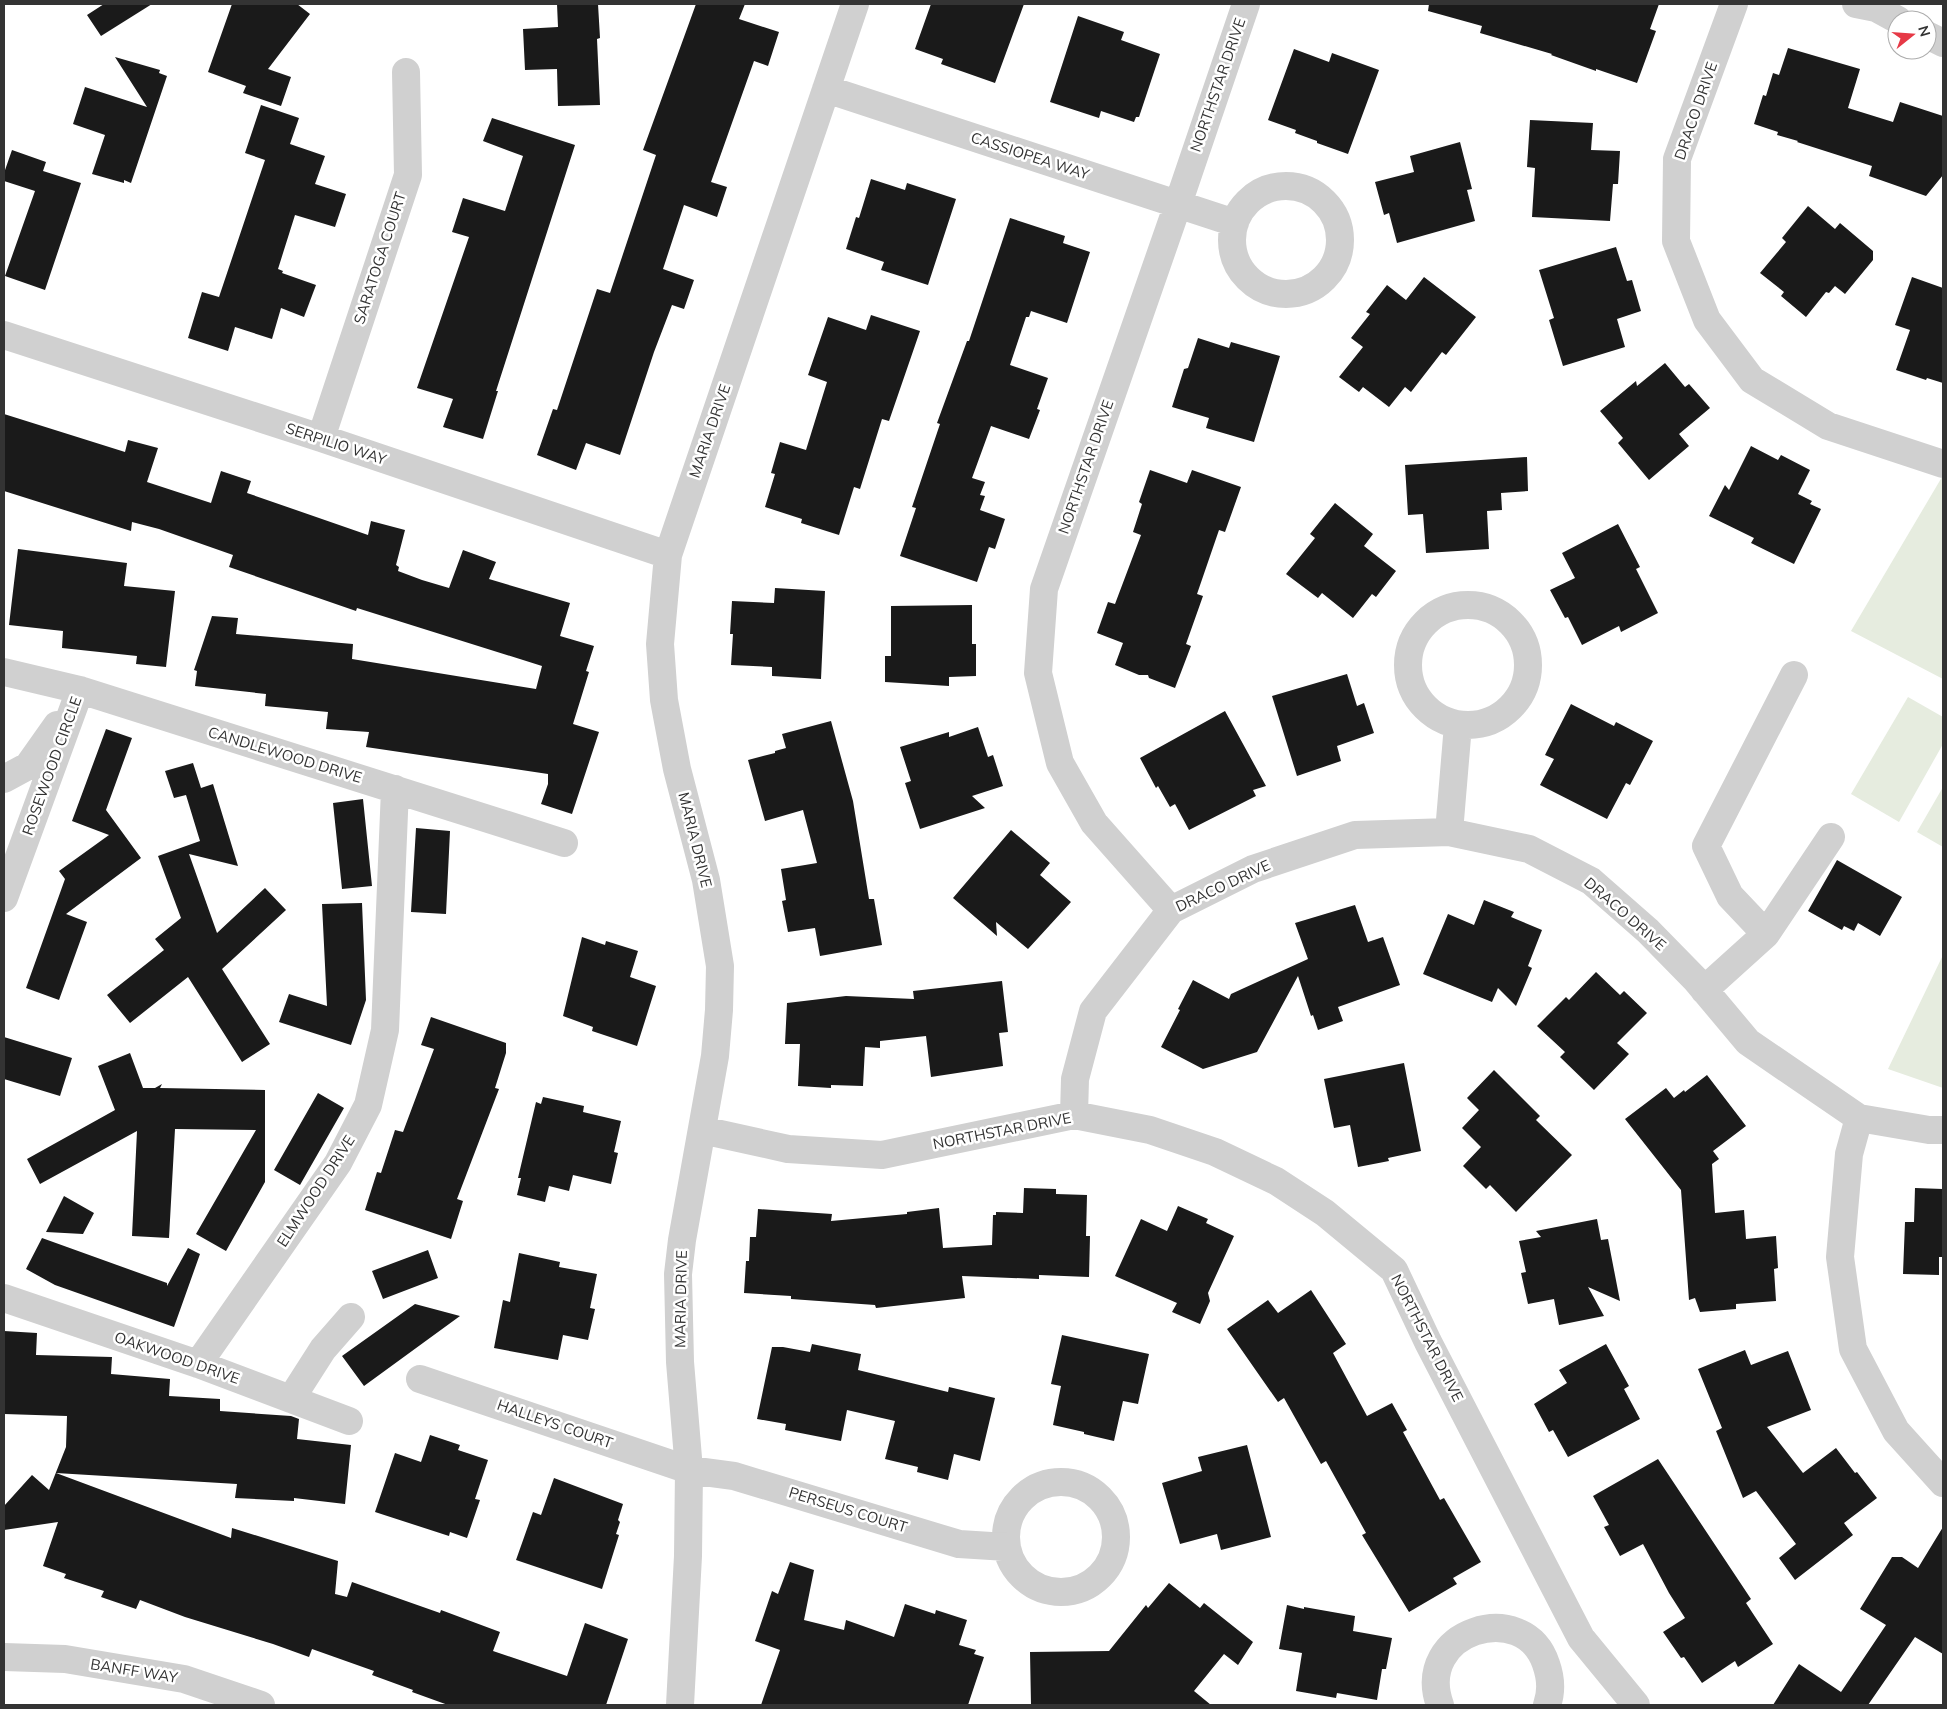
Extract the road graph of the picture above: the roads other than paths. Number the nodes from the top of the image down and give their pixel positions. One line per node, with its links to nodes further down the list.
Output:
1 (855, 4): 7 (street, MARIA DRIVE)
2 (1246, 4): 8 (street, NORTHSTAR DRIVE)
3 (1734, 4): 12 (street, DRACO DRIVE)
4 (1856, 4): 5 (street)
5 (1887, 14)
6 (406, 72): 11 (street, SARATOGA COURT)
7 (826, 89): 8 (street, CASSIOPEA WAY); 13 (street, MARIA DRIVE)
8 (1178, 204): 9 (street, CASSIOPEA WAY); 24 (street, NORTHSTAR DRIVE)
9 (1235, 223)
10 (4, 335): 11 (street, SERPILIO WAY)
11 (321, 438): 13 (street, SERPILIO WAY)
12 (1943, 464)
13 (668, 555): 29 (street, MARIA DRIVE)
14 (4, 672): 16 (street, CANDLEWOOD DRIVE)
15 (1794, 675): 25 (street)
16 (80, 690): 18 (street, ROSEWOOD CIRCLE); 19 (street, CANDLEWOOD DRIVE); 23 (street, ROSEWOOD CIRCLE)
17 (1458, 725): 17 (street); 20 (street)
18 (4, 779)
19 (395, 789): 22 (street, CANDLEWOOD DRIVE); 33 (street, ELMWOOD DRIVE)
20 (1449, 832): 24 (street, DRACO DRIVE); 26 (street, DRACO DRIVE)
21 (1831, 837): 25 (street)
22 (564, 843)
23 (4, 898)
24 (1171, 910): 27 (street, DRACO DRIVE)
25 (1766, 934): 26 (street)
26 (1704, 990): 28 (street, DRACO DRIVE)
27 (1074, 1116): 29 (street, NORTHSTAR DRIVE); 40 (street, NORTHSTAR DRIVE)
28 (1859, 1118): 30 (street, DRACO DRIVE); 38 (street)
29 (702, 1130): 37 (street, MARIA DRIVE)
30 (1943, 1130)
31 (4, 1298): 33 (street, OAKWOOD DRIVE)
32 (351, 1317): 35 (street)
33 (198, 1364): 35 (street, OAKWOOD DRIVE)
34 (420, 1379): 37 (street, HALLEYS COURT)
35 (291, 1399): 36 (street, OAKWOOD DRIVE)
36 (350, 1421)
37 (689, 1470): 39 (street, PERSEUS COURT); 44 (street, MARIA DRIVE)
38 (1943, 1482)
39 (1007, 1546): 39 (street)
40 (1581, 1638): 42 (street); 47 (street, NORTHSTAR DRIVE)
41 (4, 1657): 43 (street, BANFF WAY)
42 (1544, 1659): 45 (street); 46 (street)
43 (261, 1705)
44 (680, 1705)
45 (1440, 1705)
46 (1547, 1705)
47 (1636, 1705)

